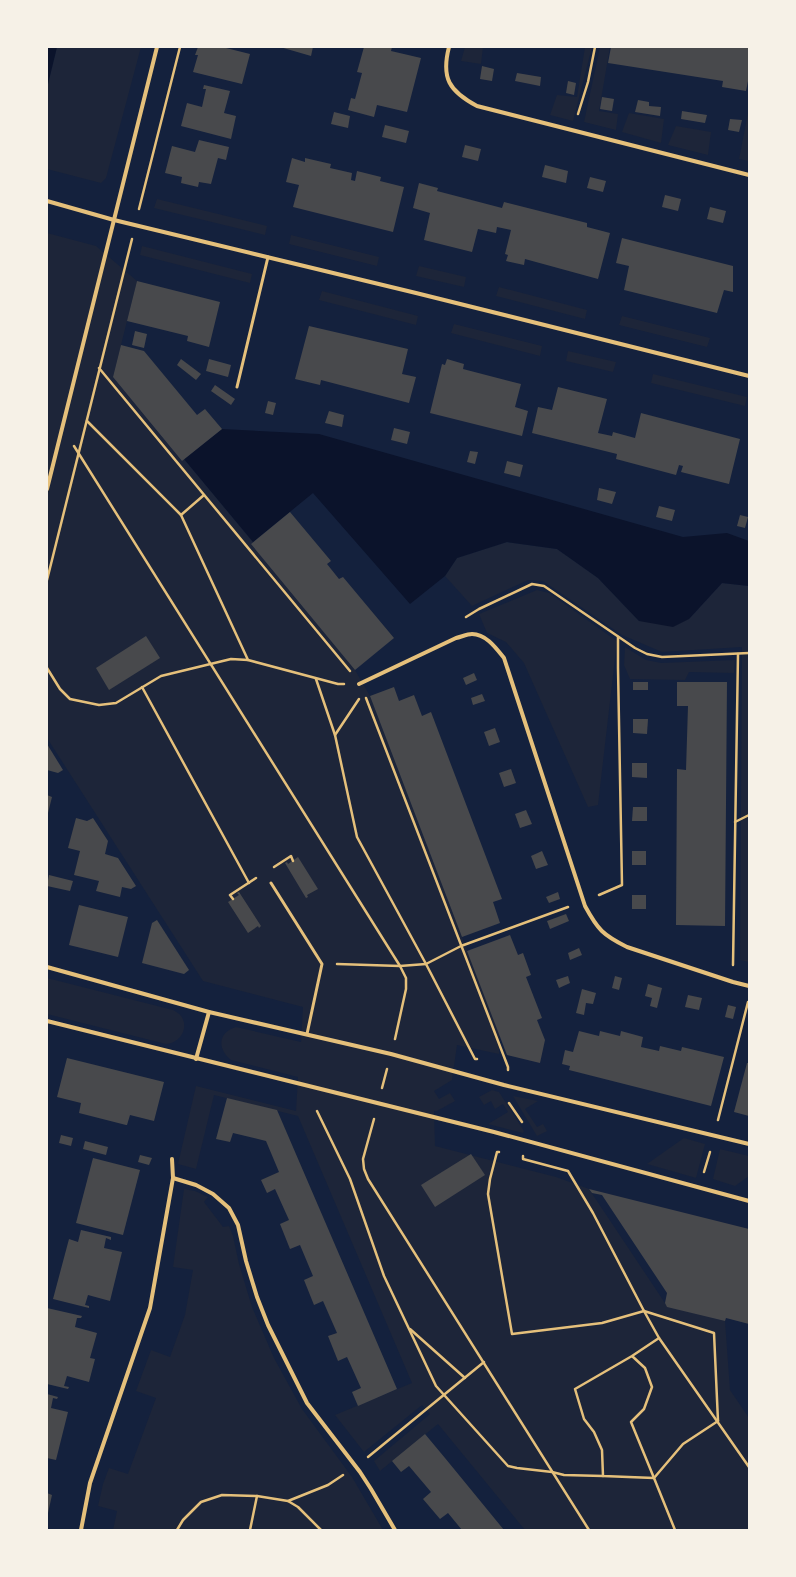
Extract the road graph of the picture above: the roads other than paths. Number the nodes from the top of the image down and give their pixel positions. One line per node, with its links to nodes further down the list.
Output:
1 (157, 47): 5 (street)
2 (449, 47): 3 (street)
3 (749, 175)
4 (47, 202): 5 (street)
5 (114, 220): 6 (street); 9 (street)
6 (268, 257): 7 (street); 8 (lane)
7 (749, 376)
8 (237, 387)
9 (47, 489)
10 (359, 684): 13 (street)
11 (271, 883): 16 (lane)
12 (47, 966): 14 (street)
13 (749, 986)
14 (209, 1012): 16 (street); 17 (street)
15 (47, 1021): 17 (street)
16 (307, 1034): 18 (street)
17 (196, 1059): 21 (street)
18 (749, 1144)
19 (172, 1159): 20 (street)
20 (173, 1178): 22 (street); 23 (street)
21 (749, 1201)
22 (81, 1530)
23 (395, 1530)

